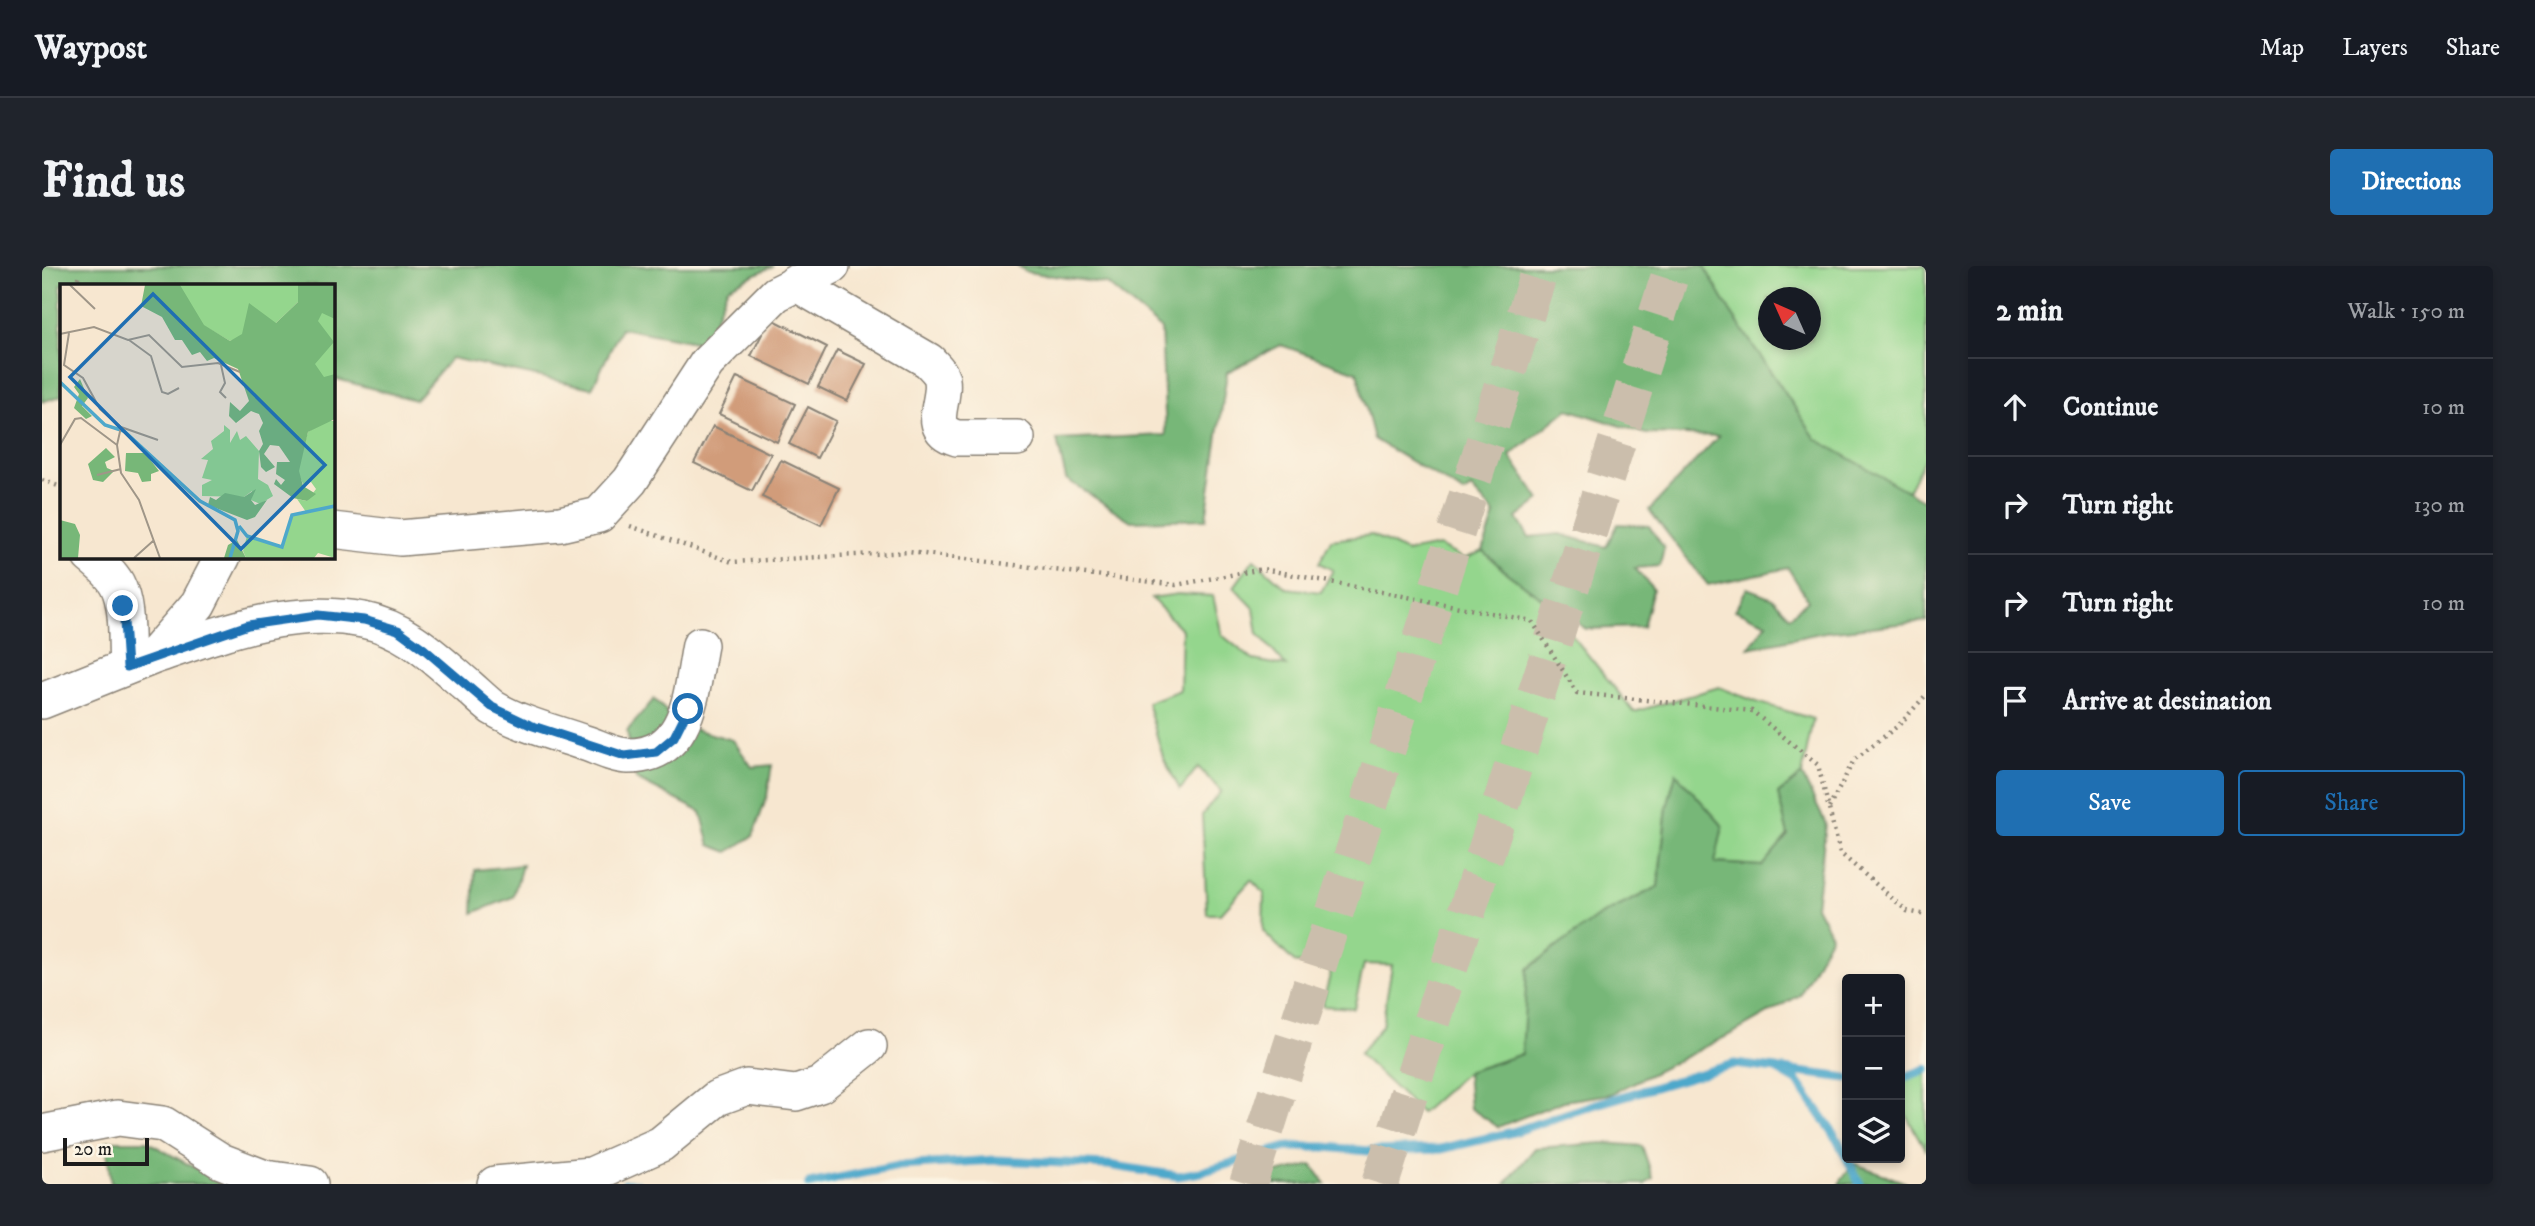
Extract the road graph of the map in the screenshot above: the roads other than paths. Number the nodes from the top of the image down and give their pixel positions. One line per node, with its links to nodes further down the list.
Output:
1 (832, 266): 2 (street)
2 (795, 283): 3 (street); 4 (street)
3 (1017, 438)
4 (334, 530)
5 (92, 558): 8 (street)
6 (222, 558): 8 (street)
7 (700, 645): 8 (street)
8 (139, 662): 9 (street)
9 (42, 701)
10 (869, 1046): 12 (street)
11 (42, 1133): 13 (street)
12 (594, 1180): 14 (street)
13 (310, 1184)
14 (495, 1184)

